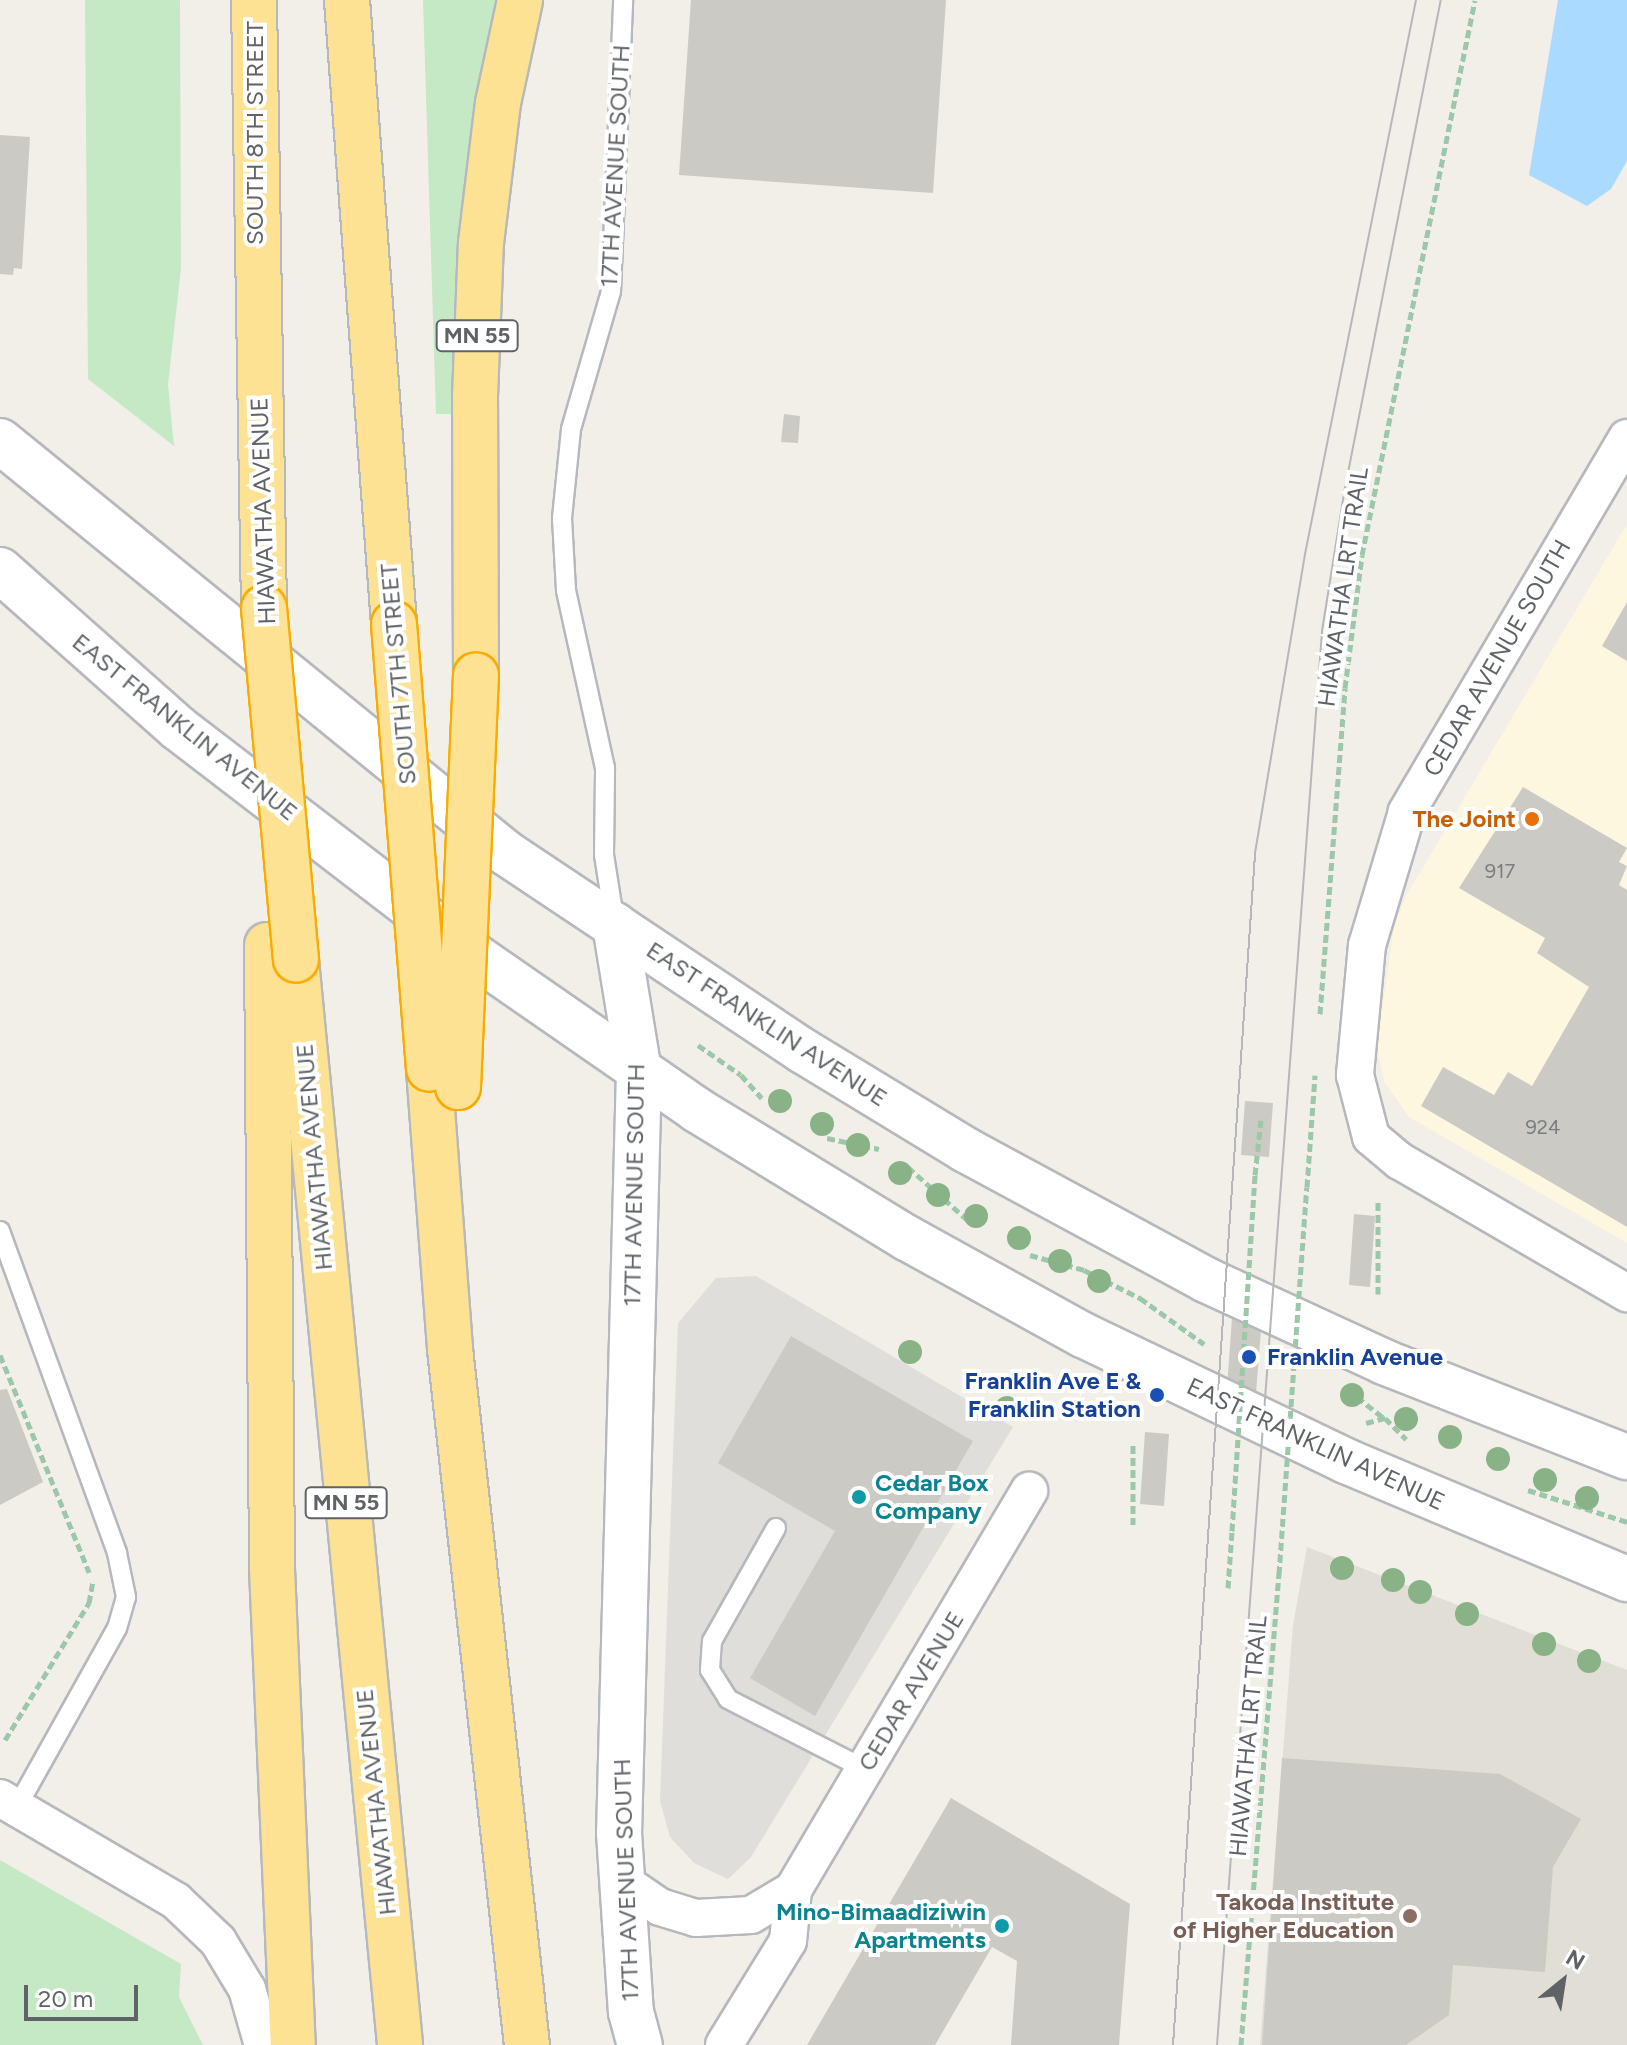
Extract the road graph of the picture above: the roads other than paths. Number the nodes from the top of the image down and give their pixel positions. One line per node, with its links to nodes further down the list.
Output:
1 (231, 0): 6 (highway, MN 55)
2 (254, 0): 6 (highway, SOUTH 8TH STREET)
3 (347, 0): 13 (highway, SOUTH 7TH STREET, bridge)
4 (520, 0): 13 (highway, MN 55, bridge)
5 (623, 0): 10 (lane, 17TH AVENUE SOUTH)
6 (256, 267): 11 (highway, HIAWATHA AVENUE / MN 55, bridge)
7 (0, 441): 10 (main road, EAST FRANKLIN AVENUE)
8 (1622, 458): 15 (street, CEDAR AVENUE SOUTH)
9 (0, 570): 12 (main road, EAST FRANKLIN AVENUE)
10 (615, 925): 12 (main road, 17TH AVENUE SOUTH); 16 (main road, EAST FRANKLIN AVENUE)
11 (282, 952): 25 (highway); 26 (highway, HIAWATHA AVENUE / MN 55)
12 (639, 1071): 19 (main road, EAST FRANKLIN AVENUE); 22 (main road, 17TH AVENUE SOUTH)
13 (444, 1078): 27 (highway, SOUTH 7TH STREET)
14 (0, 1231): 21 (lane)
15 (1627, 1293)
16 (1627, 1457)
17 (1029, 1491): 20 (street, CEDAR AVENUE)
18 (776, 1528): 20 (lane)
19 (1627, 1579)
20 (865, 1769): 23 (street, CEDAR AVENUE)
21 (8, 1802): 24 (street)
22 (622, 1881): 23 (street, CEDAR AVENUE); 28 (main road, 17TH AVENUE SOUTH)
23 (793, 1890): 29 (street, CEDAR AVENUE)
24 (263, 2045)
25 (293, 2045)
26 (400, 2045)
27 (527, 2045)
28 (640, 2045)
29 (724, 2045)

